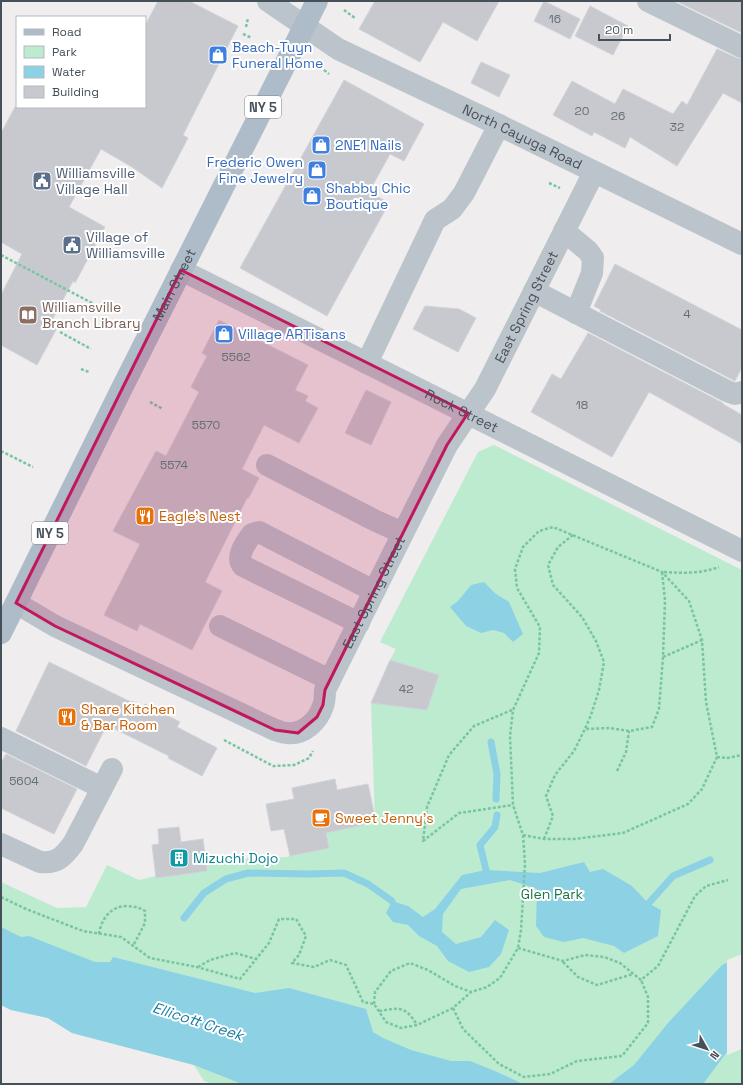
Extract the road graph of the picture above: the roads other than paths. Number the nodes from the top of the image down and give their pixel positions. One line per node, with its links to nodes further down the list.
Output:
1 (268, 1): 4 (street, North Cayuga Road)
2 (317, 1): 4 (main road, Main Street / NY 5)
3 (648, 1): 5 (street)
4 (304, 27): 6 (street, North Cayuga Road); 10 (main road, Main Street / NY 5)
5 (742, 47)
6 (499, 125): 7 (street, North Cayuga Road); 13 (street)
7 (594, 172): 8 (street, East Spring Street); 9 (street, North Cayuga Road)
8 (564, 231): 11 (street, East Spring Street); 12 (street)
9 (742, 244)
10 (182, 270): 13 (street, Rock Street); 20 (main road, Main Street / NY 5)
11 (534, 291): 12 (street); 15 (street, East Spring Street)
12 (576, 314): 14 (street)
13 (367, 363): 15 (street, Rock Street)
14 (742, 392)
15 (468, 413): 17 (street, East Spring Street); 18 (street, Rock Street)
16 (267, 464): 17 (street)
17 (403, 533): 19 (street, East Spring Street)
18 (742, 551)
19 (374, 591): 21 (street, East Spring Street); 21 (street)
20 (16, 603): 23 (main road, Main Street / NY 5); 24 (street, East Spring Street)
21 (359, 623): 24 (street, East Spring Street)
22 (220, 626): 24 (street)
23 (1, 633)
24 (328, 685)
25 (1, 738): 27 (street)
26 (112, 769): 27 (street)
27 (102, 788): 28 (street)
28 (1, 844)

